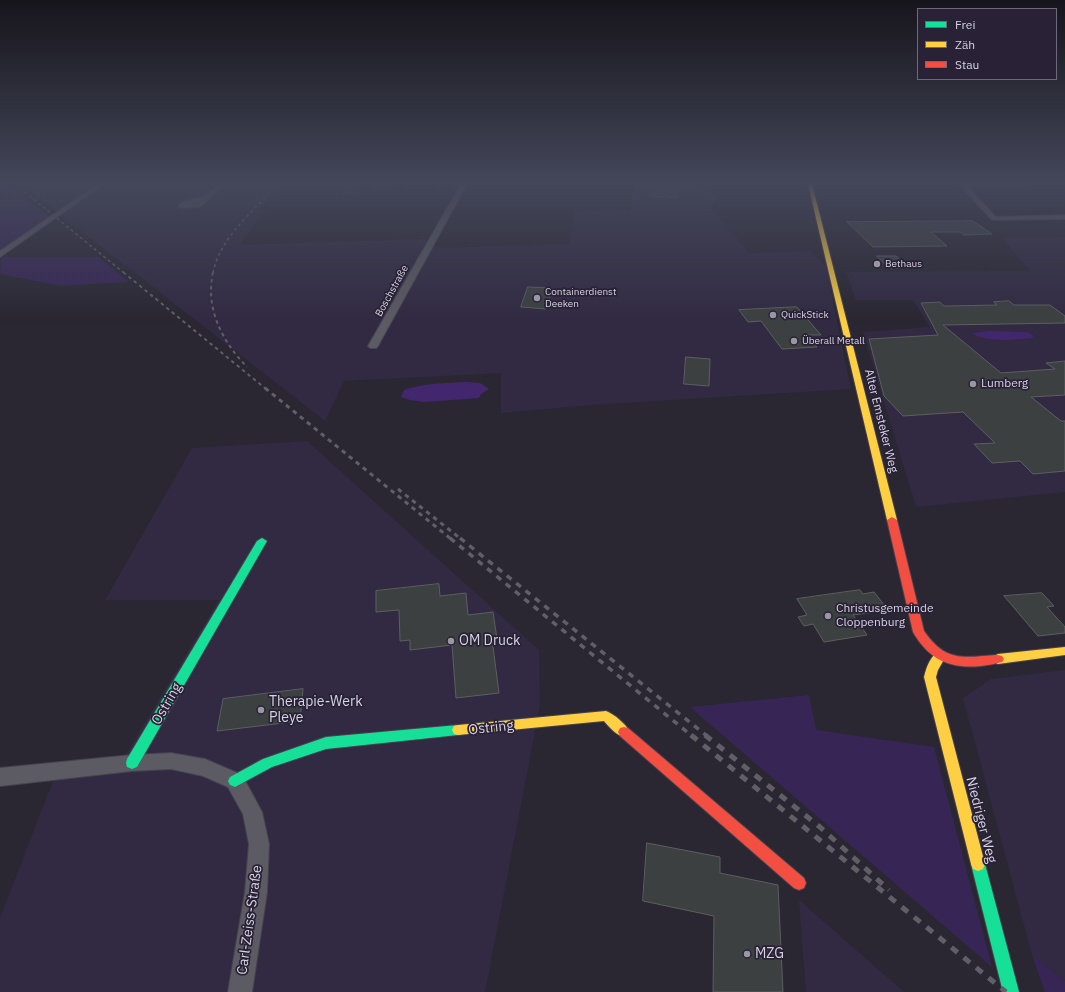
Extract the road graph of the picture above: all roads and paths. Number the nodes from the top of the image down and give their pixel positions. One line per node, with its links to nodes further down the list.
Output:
1 (35, 230): 4 (street)
2 (438, 230): 5 (street, Boschstraße)
3 (823, 230): 8 (street, Alter Emsteker Weg)
4 (0, 255)
5 (373, 346)
6 (262, 541): 9 (street, Ostring)
7 (1065, 651): 8 (street)
8 (940, 656): 14 (street, Niedriger Weg)
9 (132, 763): 10 (street); 11 (street)
10 (0, 777)
11 (235, 781): 12 (street, Ostring); 13 (street, Carl-Zeiss-Straße)
12 (799, 882)
13 (240, 992)
14 (1011, 992)

